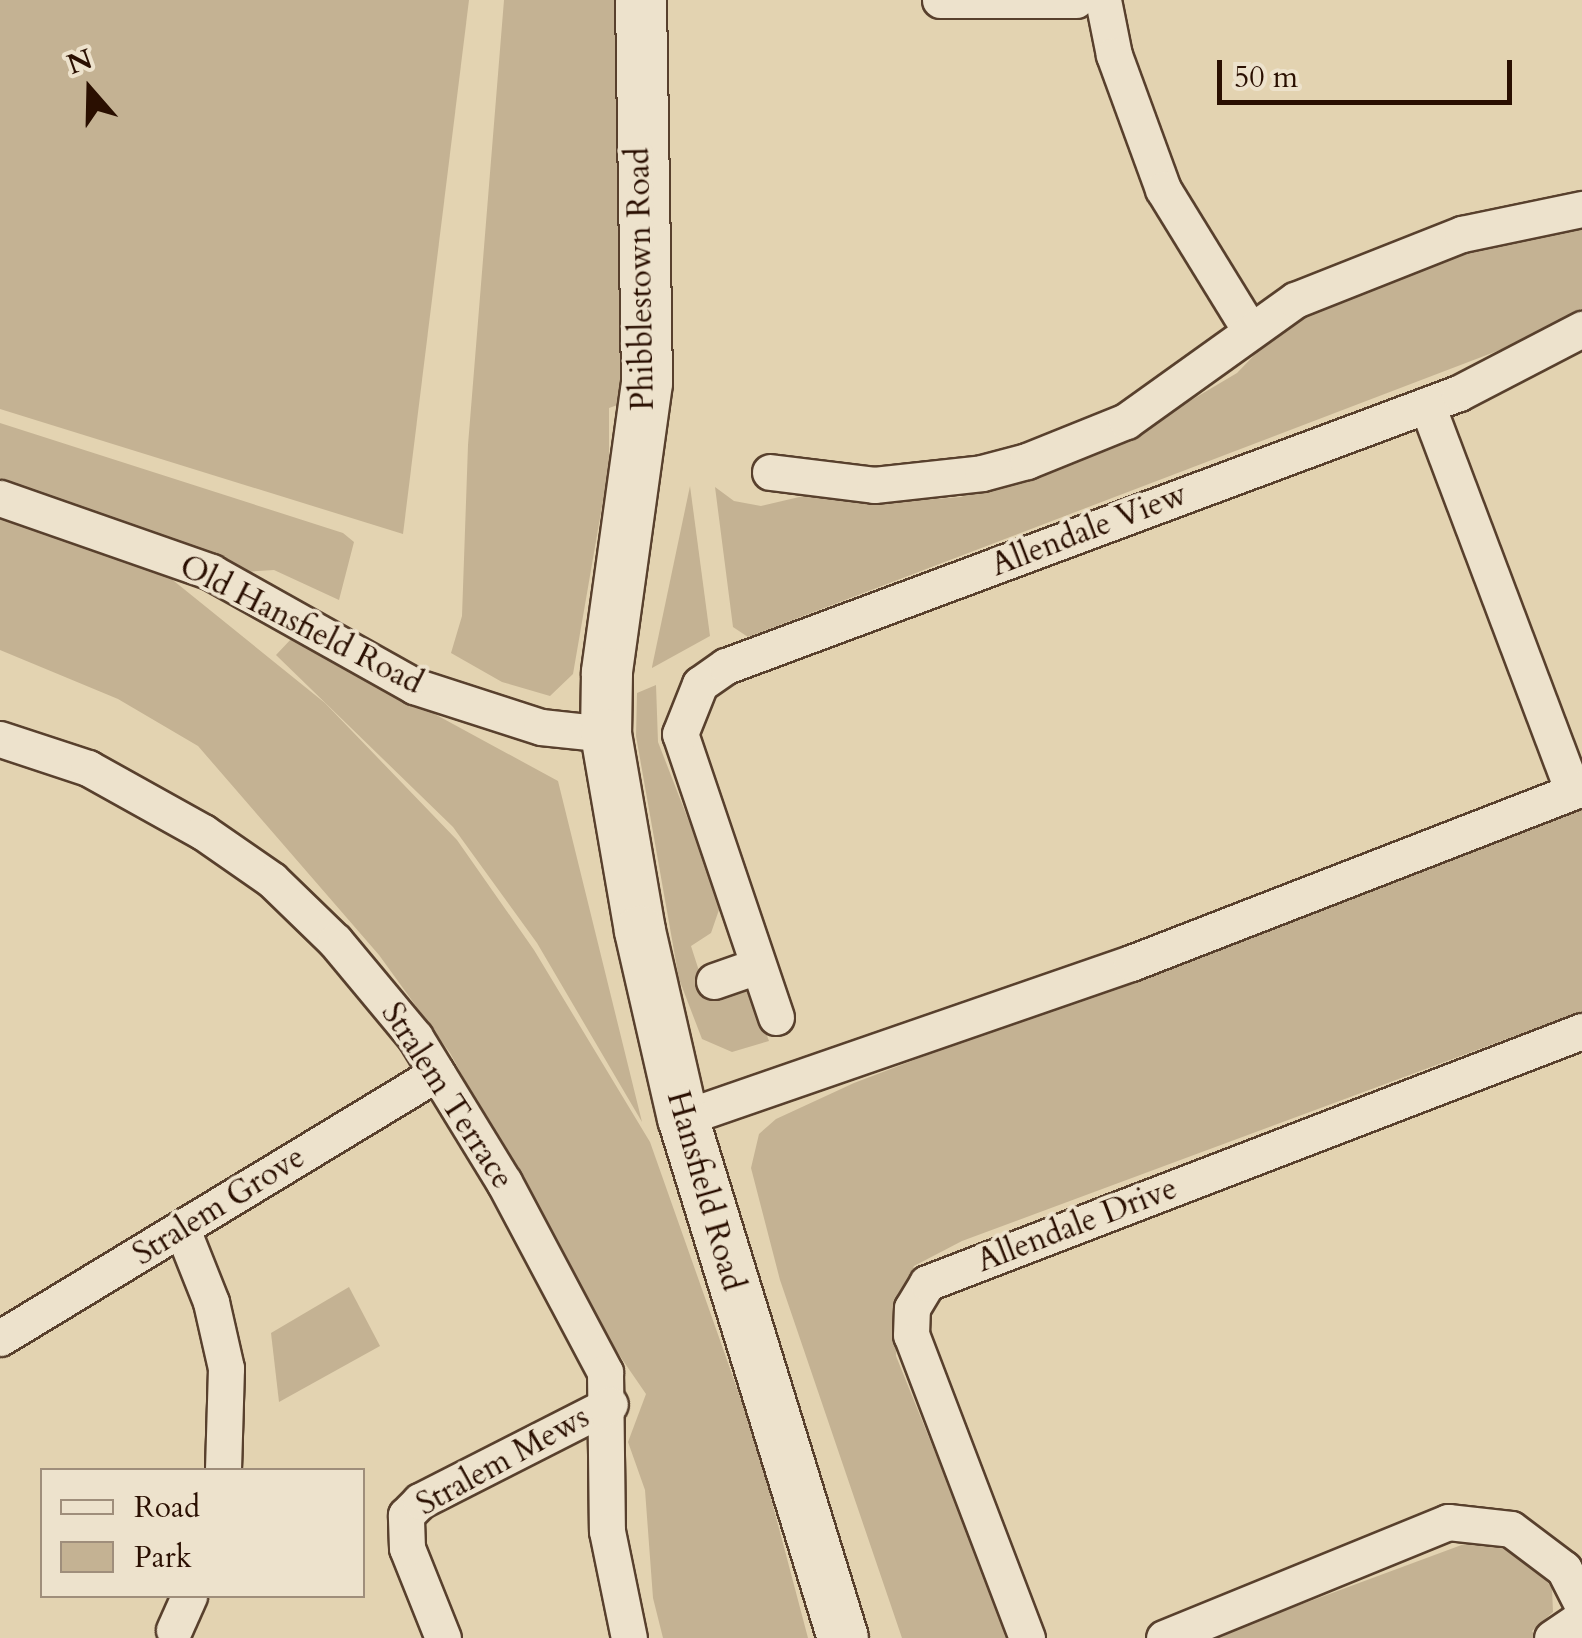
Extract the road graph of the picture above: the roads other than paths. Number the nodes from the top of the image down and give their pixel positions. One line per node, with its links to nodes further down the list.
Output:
1 (642, 0): 11 (street, Phibblestown Road)
2 (940, 0): 3 (street)
3 (1076, 0)
4 (1103, 0): 7 (street)
5 (1582, 210): 7 (street)
6 (1582, 328): 8 (street, Allendale View)
7 (1249, 329): 9 (street)
8 (1427, 405): 13 (street); 14 (street, Allendale View)
9 (770, 472)
10 (0, 498): 11 (street, Old Hansfield Road)
11 (606, 734): 19 (street, Hansfield Road)
12 (0, 739): 18 (street, Stralem Terrace)
13 (1577, 789): 19 (street)
14 (757, 966): 15 (street); 16 (street, Allendale View)
15 (714, 981)
16 (776, 1018)
17 (1582, 1031): 31 (street, Allendale Drive)
18 (437, 1073): 20 (street, Stralem Grove); 22 (street, Stralem Terrace)
19 (683, 1118): 30 (street, Hansfield Road)
20 (182, 1228): 21 (street, Stralem Grove); 23 (street)
21 (0, 1338)
22 (610, 1404): 28 (street, Stralem Mews); 29 (street, Stralem Terrace)
23 (224, 1468)
24 (188, 1598): 27 (street)
25 (1582, 1604): 32 (street)
26 (1582, 1618): 33 (street)
27 (174, 1630)
28 (443, 1638)
29 (629, 1638)
30 (843, 1638)
31 (1027, 1638)
32 (1164, 1638)
33 (1552, 1638)

